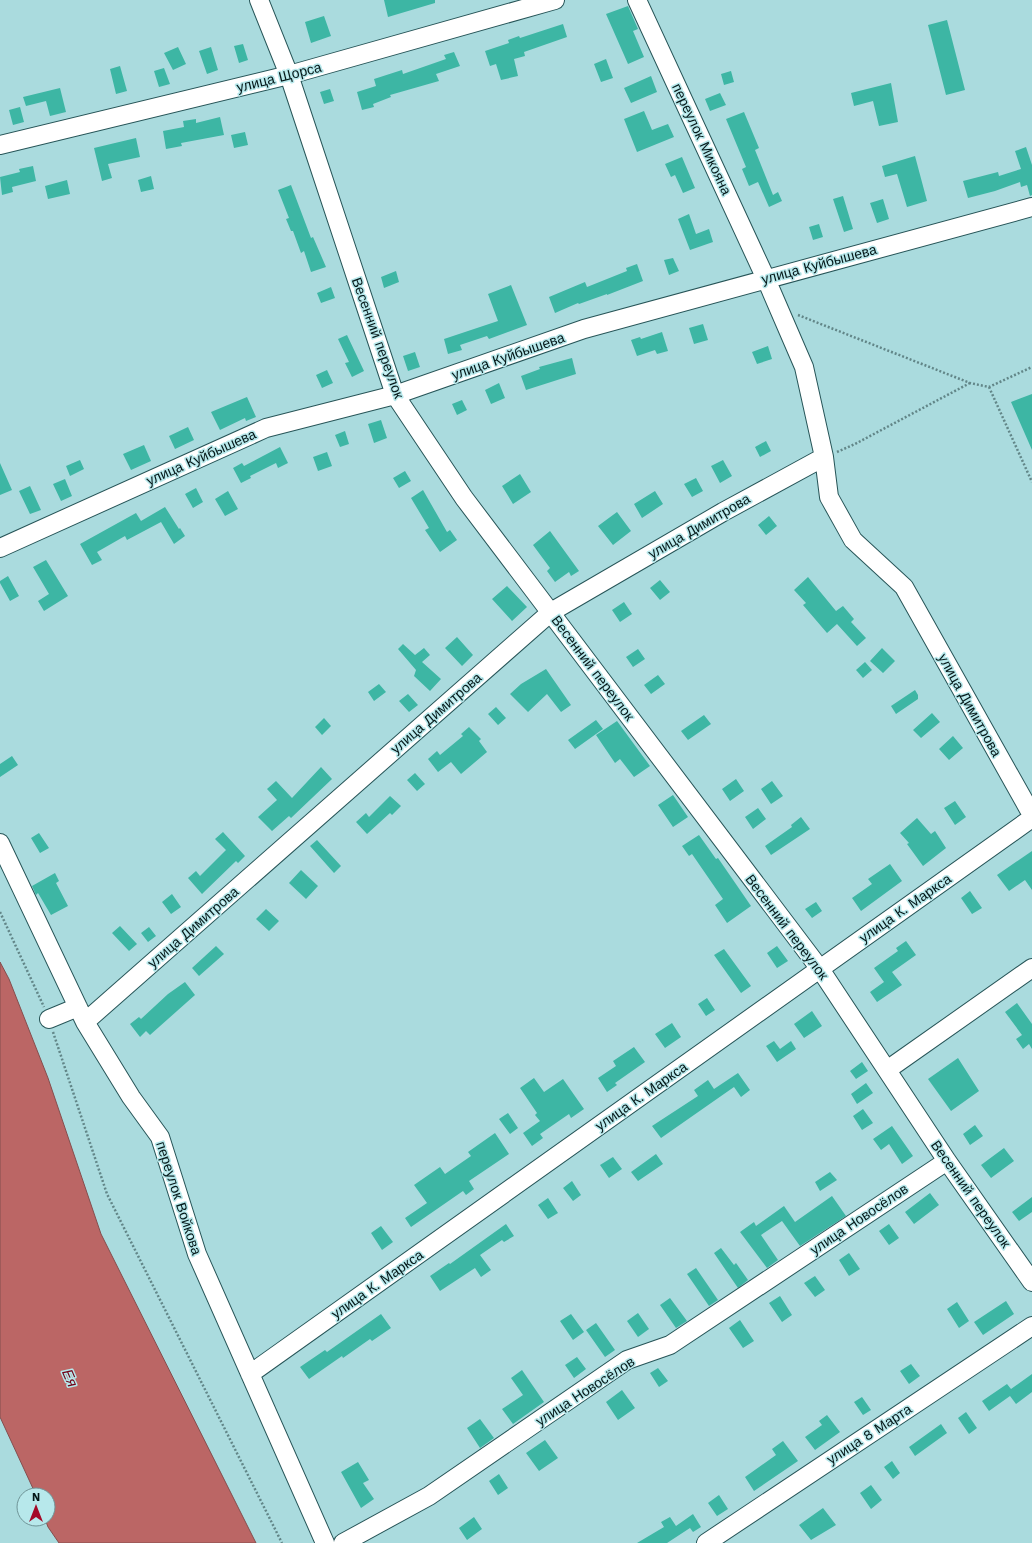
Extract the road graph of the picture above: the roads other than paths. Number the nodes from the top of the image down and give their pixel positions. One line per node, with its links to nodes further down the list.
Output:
1 (258, 0): 4 (street, Весенний переулок)
2 (555, 0): 4 (street, улица Щорса)
3 (637, 0): 7 (street, переулок Микояна)
4 (289, 75): 5 (street, улица Щорса); 8 (street, Весенний переулок)
5 (0, 145)
6 (1032, 207): 7 (street, улица Куйбышева)
7 (766, 278): 8 (street, улица Куйбышева); 9 (street, улица Димитрова)
8 (395, 395): 10 (street, улица Куйбышева); 11 (street, Весенний переулок)
9 (824, 457): 11 (street, улица Димитрова); 12 (street, улица Димитрова)
10 (0, 548)
11 (551, 612): 15 (street, Весенний переулок); 16 (street, улица Димитрова)
12 (1032, 817): 15 (street, улица К. Маркса)
13 (0, 843): 16 (street, переулок Войкова)
14 (1032, 968): 18 (street)
15 (820, 969): 18 (street, Весенний переулок); 22 (street, улица К. Маркса)
16 (82, 1014): 17 (street, улица Димитрова); 22 (street, переулок Войкова)
17 (49, 1019)
18 (887, 1070): 19 (street, Весенний переулок)
19 (947, 1161): 20 (street, Весенний переулок); 24 (street, улица Новосёлов)
20 (1032, 1282)
21 (1032, 1326): 25 (street, улица 8 Марта)
22 (250, 1374): 23 (street, переулок Войкова)
23 (324, 1543)
24 (343, 1543)
25 (706, 1543)

